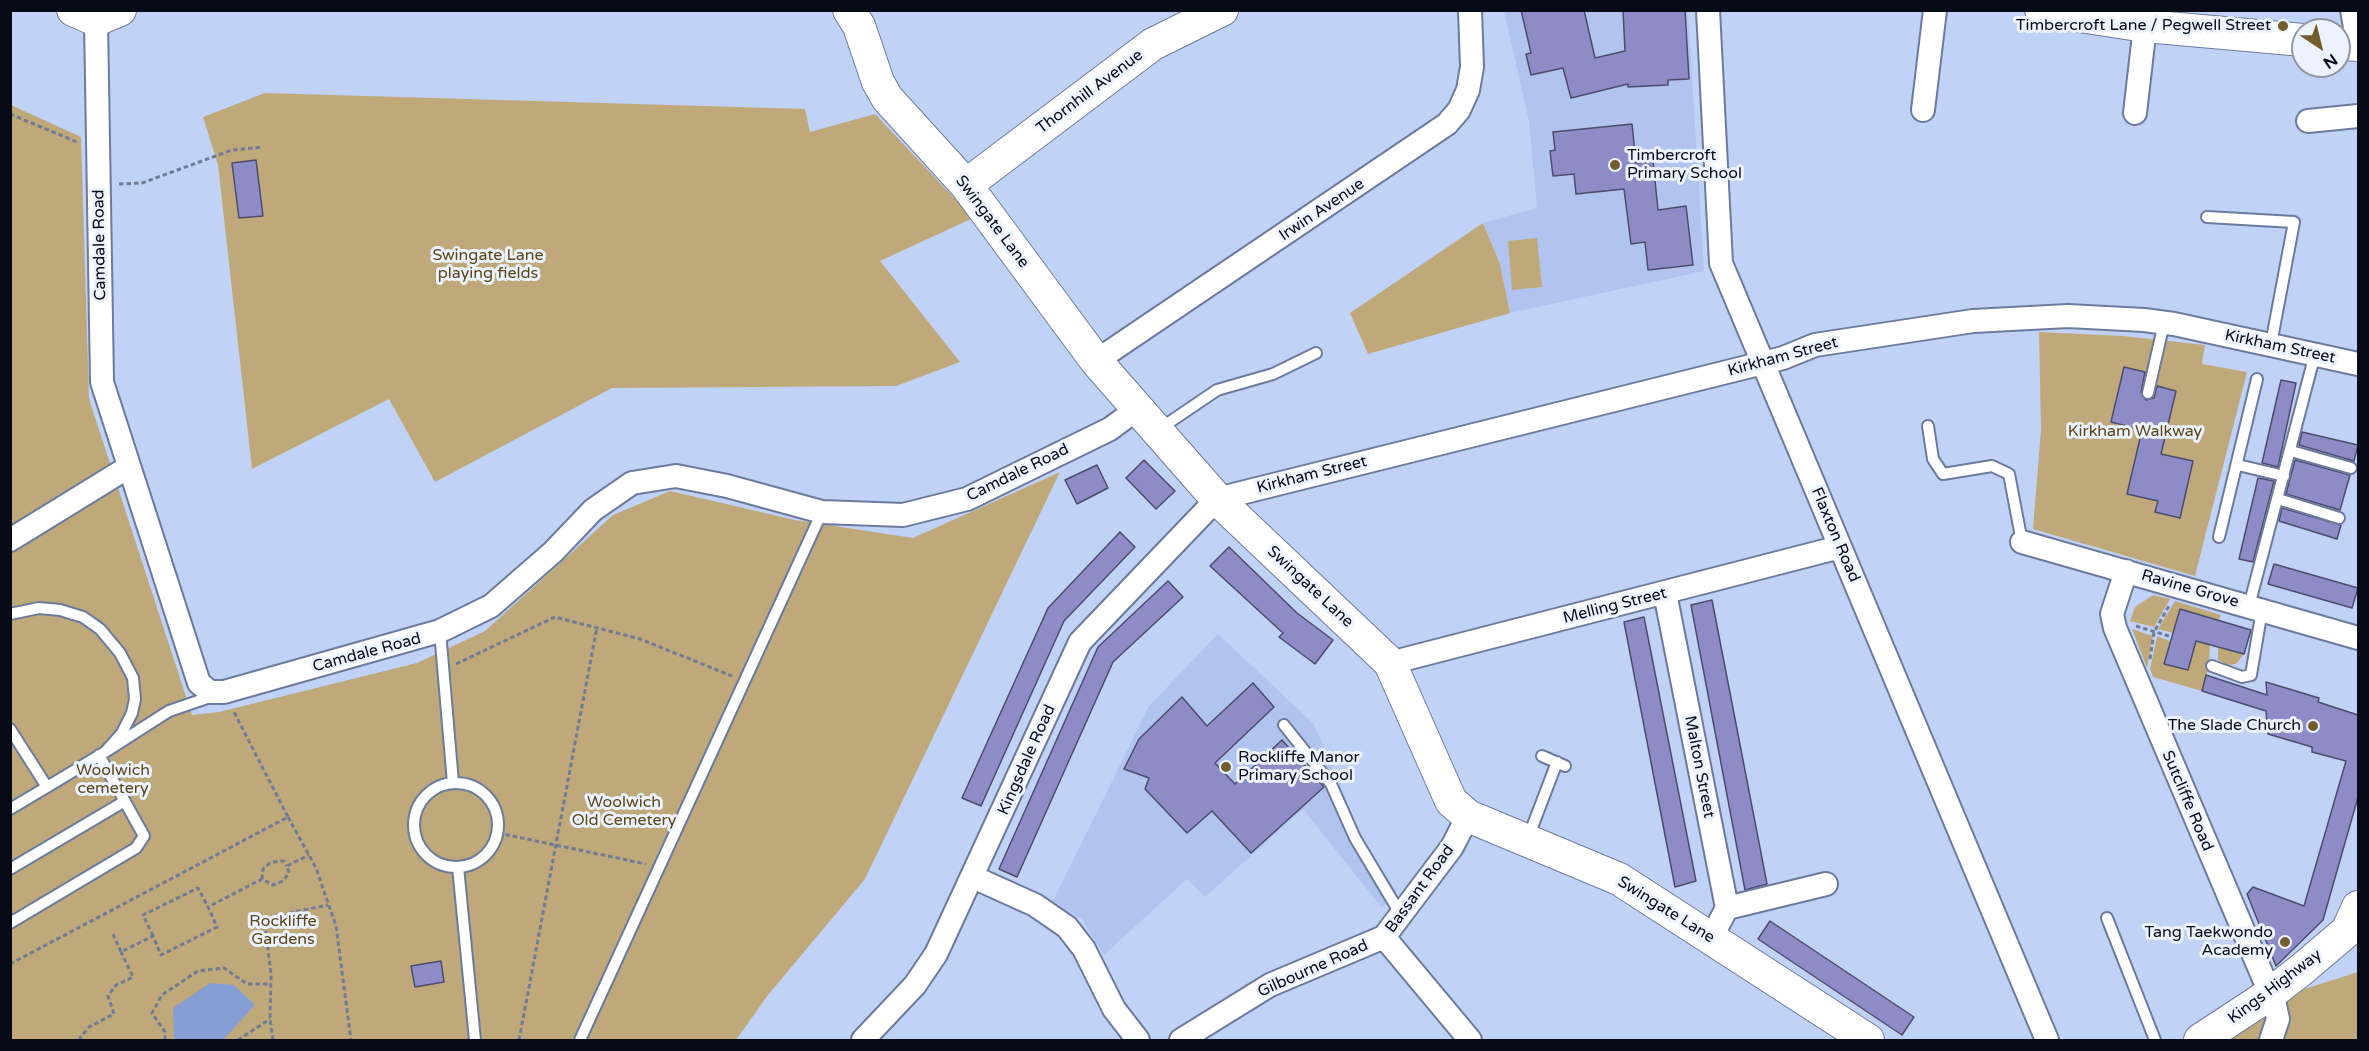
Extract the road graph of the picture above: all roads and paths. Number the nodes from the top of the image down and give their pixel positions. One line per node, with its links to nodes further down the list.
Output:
1 (849, 10): 21 (street, Swingate Lane)
2 (1222, 10): 21 (street, Thornhill Avenue)
3 (1470, 10): 27 (street, Irwin Avenue)
4 (1708, 10): 28 (street, Flaxton Road)
5 (1935, 10): 13 (street)
6 (2352, 10): 12 (street)
7 (2043, 11): 10 (street)
8 (96, 14): 19 (street, Camdale Road)
9 (2201, 21): 10 (street); 11 (street)
10 (2145, 26): 14 (street)
11 (2291, 38)
12 (2352, 45)
13 (1923, 110)
14 (2135, 113)
15 (10, 114): 19 (path)
16 (2358, 116): 17 (street)
17 (2308, 121)
18 (262, 147): 20 (path)
19 (98, 151): 20 (street, Camdale Road)
20 (99, 184): 36 (street, Camdale Road)
21 (966, 185): 27 (street, Swingate Lane)
22 (2207, 217): 24 (lane)
23 (2164, 323): 24 (street, Kirkham Street); 28 (street, Kirkham Street); 31 (lane)
24 (2271, 344): 26 (street, Kirkham Street)
25 (1316, 353): 32 (lane)
26 (2315, 353): 29 (street, Kirkham Street); 34 (lane)
27 (1096, 361): 32 (street, Swingate Lane)
28 (1761, 363): 39 (street, Kirkham Street); 46 (street, Flaxton Road)
29 (2358, 364)
30 (2257, 379): 35 (lane)
31 (2148, 393)
32 (1146, 420): 39 (street, Swingate Lane); 41 (street, Camdale Road)
33 (1928, 426): 45 (lane)
34 (2290, 451): 37 (lane); 38 (lane)
35 (2238, 465): 38 (lane); 43 (lane)
36 (128, 468): 44 (street); 63 (street, Camdale Road)
37 (2350, 468)
38 (2284, 476): 40 (lane)
39 (1217, 499): 58 (street, Swingate Lane); 82 (street, Kingsdale Road)
40 (2278, 499): 42 (lane); 50 (lane)
41 (822, 512): 54 (street, Camdale Road); 62 (lane)
42 (2339, 518)
43 (2219, 537)
44 (10, 540)
45 (2022, 542): 47 (street, Ravine Grove)
46 (1840, 547): 48 (street, Melling Street); 114 (street, Flaxton Road)
47 (2126, 571): 50 (street, Ravine Grove); 99 (street, Sutcliffe Road)
48 (1665, 593): 58 (street, Melling Street); 87 (street, Malton Street)
49 (2174, 598): 55 (path)
50 (2255, 608): 57 (street, Ravine Grove); 59 (lane)
51 (10, 614): 66 (lane)
52 (2126, 623): 55 (path)
53 (597, 627): 60 (path); 62 (path); 76 (path)
54 (440, 632): 60 (lane); 63 (street, Camdale Road)
55 (2154, 632): 56 (path); 61 (path)
56 (2172, 637)
57 (2358, 638)
58 (1390, 663): 72 (street, Swingate Lane)
59 (2212, 666)
60 (442, 670): 68 (lane)
61 (2148, 670)
62 (744, 681): 79 (lane)
63 (224, 692): 66 (lane); 73 (path)
64 (1284, 725): 88 (lane)
65 (10, 729): 69 (lane)
66 (102, 753): 69 (lane); 70 (lane)
67 (1542, 756): 75 (lane)
68 (453, 783): 74 (lane); 80 (lane)
69 (46, 787): 71 (lane)
70 (125, 801): 81 (lane); 90 (lane)
71 (10, 809)
72 (1468, 816): 75 (street, Swingate Lane); 88 (street, Bassant Road)
73 (288, 817): 77 (path); 97 (path)
74 (498, 833): 76 (path); 80 (lane)
75 (1527, 840): 95 (street, Swingate Lane)
76 (555, 844): 79 (path); 107 (path)
77 (309, 855): 78 (path); 85 (path)
78 (287, 866): 83 (path); 83 (path)
79 (658, 866): 108 (lane)
80 (458, 867): 106 (lane)
81 (10, 869)
82 (973, 877): 109 (street, Kingsdale Road); 110 (street)
83 (262, 879): 86 (path)
84 (1826, 884): 87 (street)
85 (328, 904): 98 (path); 105 (path)
86 (208, 907): 93 (path); 93 (path)
87 (1727, 908): 95 (street)
88 (1401, 915): 94 (street, Bassant Road)
89 (2107, 918): 115 (lane)
90 (10, 923)
91 (2355, 927): 99 (street, Kings Highway)
92 (113, 934): 96 (path)
93 (153, 936): 96 (path)
94 (1384, 938): 111 (street, Gilbourne Road); 112 (street, Bassant Road)
95 (1711, 938): 113 (street, Swingate Lane)
96 (122, 952): 101 (path)
97 (10, 964)
98 (271, 984): 100 (path); 102 (path)
99 (2270, 994): 116 (street, Kings Highway); 117 (street, Sutcliffe Road)
100 (270, 1019): 103 (path); 104 (path)
101 (81, 1041)
102 (165, 1041)
103 (238, 1041)
104 (273, 1041)
105 (351, 1041)
106 (475, 1041)
107 (519, 1041)
108 (580, 1041)
109 (863, 1041)
110 (1138, 1041)
111 (1181, 1041)
112 (1470, 1041)
113 (1868, 1041)
114 (2047, 1041)
115 (2156, 1041)
116 (2200, 1041)
117 (2271, 1041)

